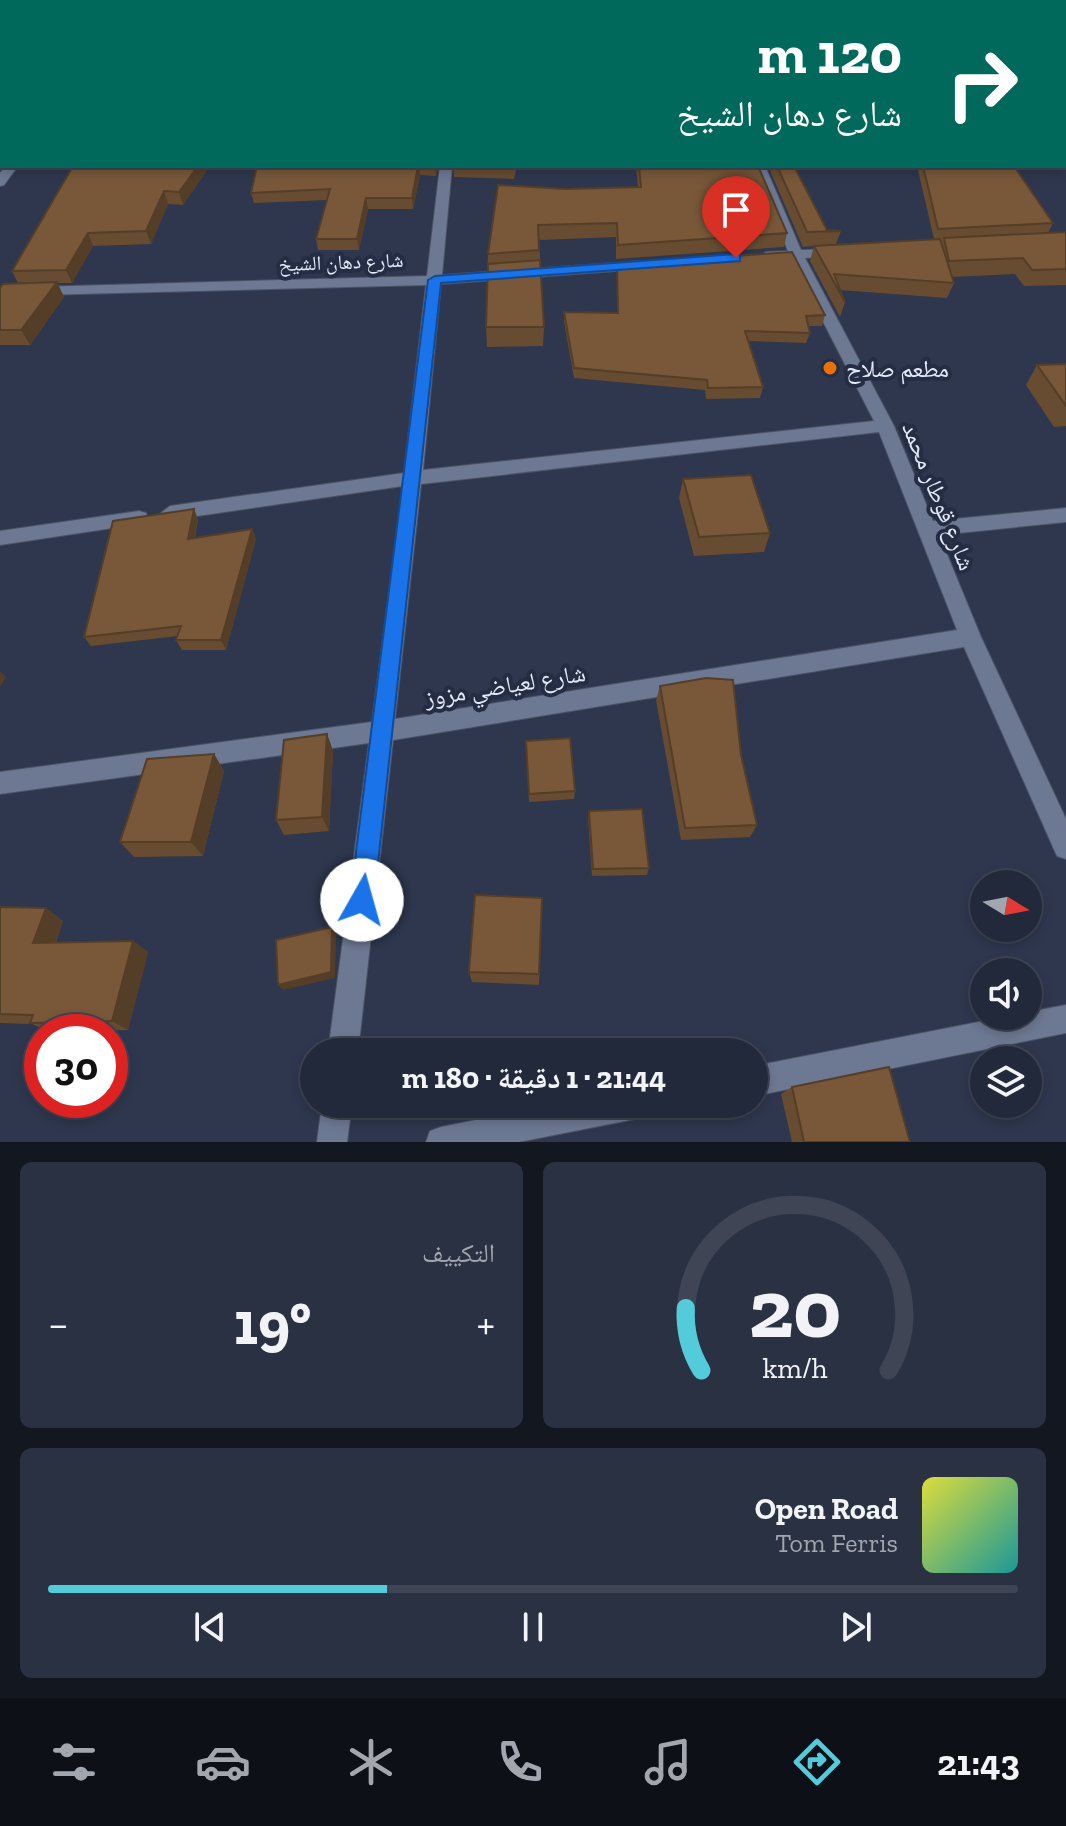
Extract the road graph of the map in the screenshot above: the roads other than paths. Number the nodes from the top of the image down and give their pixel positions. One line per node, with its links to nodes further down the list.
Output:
1 (446, 168): 7 (street)
2 (760, 168): 4 (street, شارع قوطار محمد)
3 (859, 251): 4 (street)
4 (796, 254): 5 (street); 9 (street, شارع قوطار محمد)
5 (749, 257)
6 (655, 264): 7 (street, شارع دهان الشيخ)
7 (435, 280): 8 (street, شارع دهان الشيخ); 10 (street)
8 (0, 292)
9 (885, 426): 10 (street); 12 (street, شارع قوطار محمد)
10 (413, 478): 13 (street); 15 (street)
11 (1066, 515): 12 (street)
12 (926, 529): 14 (street, شارع قوطار محمد)
13 (0, 538)
14 (970, 637): 15 (street, شارع لعياضي مزوز); 17 (street, شارع قوطار محمد)
15 (382, 731): 16 (street, شارع لعياضي مزوز); 19 (street)
16 (0, 783)
17 (1066, 847)
18 (1066, 1019): 20 (street)
19 (345, 1038)
20 (768, 1078)
21 (335, 1118): 23 (street)
22 (564, 1118): 24 (street)
23 (332, 1142)
24 (441, 1142)

